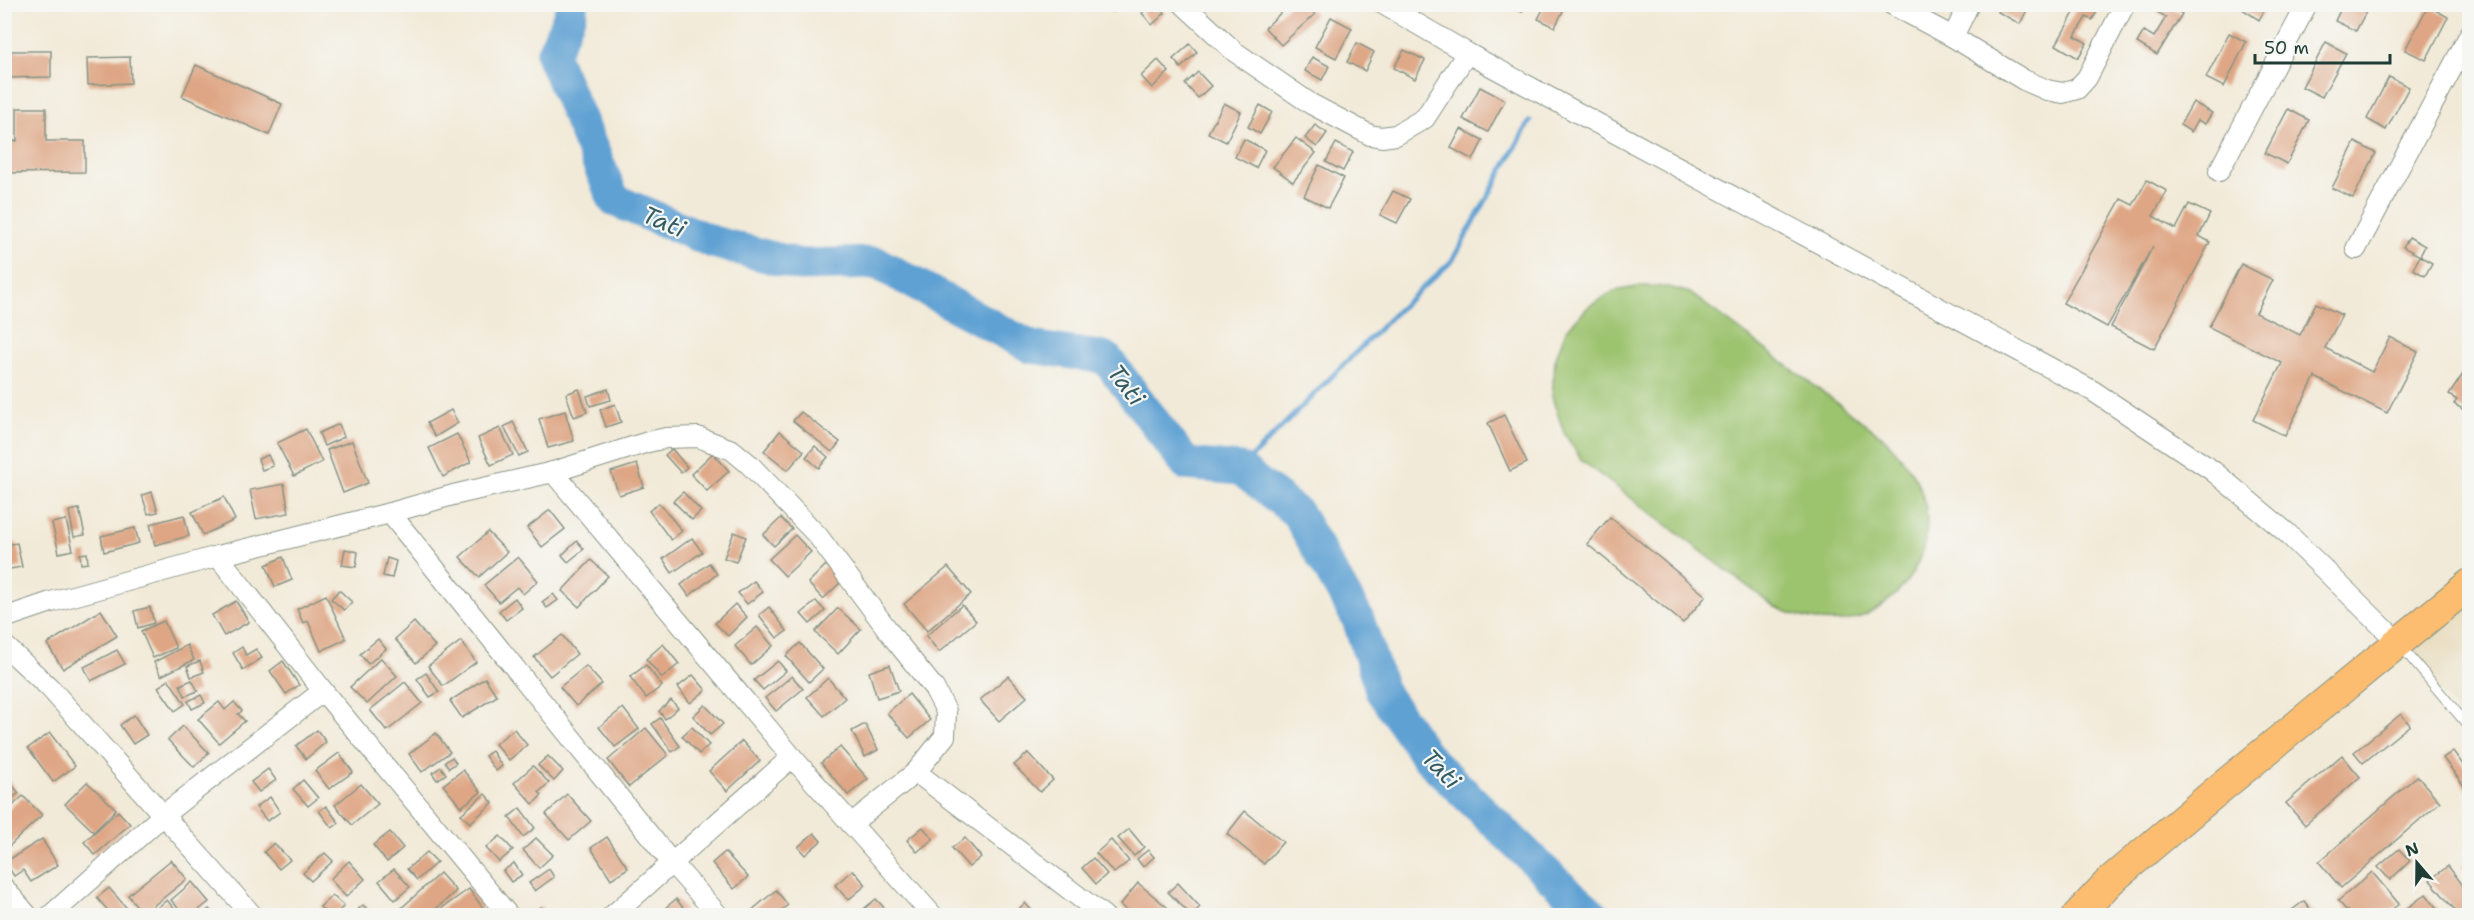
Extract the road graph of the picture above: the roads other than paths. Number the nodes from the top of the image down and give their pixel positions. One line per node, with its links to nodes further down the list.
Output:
1 (1182, 4): 9 (street)
2 (1383, 4): 9 (street)
3 (1891, 4): 8 (street)
4 (1969, 4): 8 (street)
5 (2125, 4): 8 (street)
6 (2307, 4): 10 (street)
7 (2469, 34): 11 (street)
8 (1953, 37)
9 (1467, 53): 17 (street)
10 (2219, 171)
11 (2356, 249)
12 (553, 472): 13 (street); 21 (street); 22 (street)
13 (390, 513): 14 (street); 25 (street)
14 (218, 556): 16 (street); 19 (street)
15 (2469, 584): 17 (main road)
16 (4, 618)
17 (2398, 644): 20 (lane); 35 (main road)
18 (4, 645): 23 (street)
19 (323, 691): 23 (street); 30 (street)
20 (2469, 728)
21 (792, 757): 24 (street); 25 (street)
22 (916, 772): 24 (street); 34 (street)
23 (162, 816): 28 (street); 29 (street)
24 (851, 824): 33 (street)
25 (672, 863): 31 (street); 32 (street)
26 (4, 888): 27 (street)
27 (28, 915)
28 (50, 915)
29 (253, 915)
30 (509, 915)
31 (612, 915)
32 (719, 915)
33 (933, 915)
34 (1104, 915)
35 (2077, 915)

